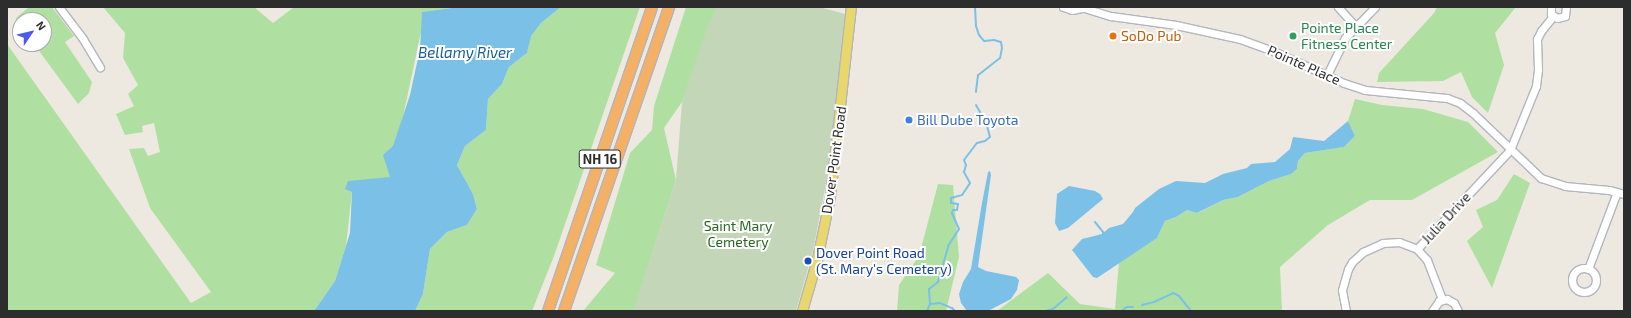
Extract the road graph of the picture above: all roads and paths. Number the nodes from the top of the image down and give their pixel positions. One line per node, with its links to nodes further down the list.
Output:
1 (59, 7): 14 (street)
2 (652, 7): 21 (highway, NH 16)
3 (669, 7): 22 (highway, NH 16)
4 (851, 7): 23 (main road, Dover Point Road)
5 (1063, 7): 10 (street, Pointe Place)
6 (1338, 7): 13 (street)
7 (1375, 7): 13 (street)
8 (1551, 7): 12 (street)
9 (1566, 7): 12 (street)
10 (1081, 8): 11 (street, Pointe Place)
11 (1100, 10): 15 (street, Pointe Place)
12 (1553, 16): 16 (street)
13 (1355, 26): 15 (street)
14 (100, 67)
15 (1327, 75): 16 (street, Pointe Place)
16 (1510, 150): 17 (street, Pointe Place); 18 (street, Julia Drive)
17 (1620, 193): 19 (street)
18 (1417, 249): 20 (street); 24 (street, Julia Drive)
19 (1588, 269)
20 (1442, 299): 25 (street); 26 (street)
21 (548, 311)
22 (564, 311)
23 (802, 311)
24 (1346, 311)
25 (1432, 311)
26 (1458, 311)

